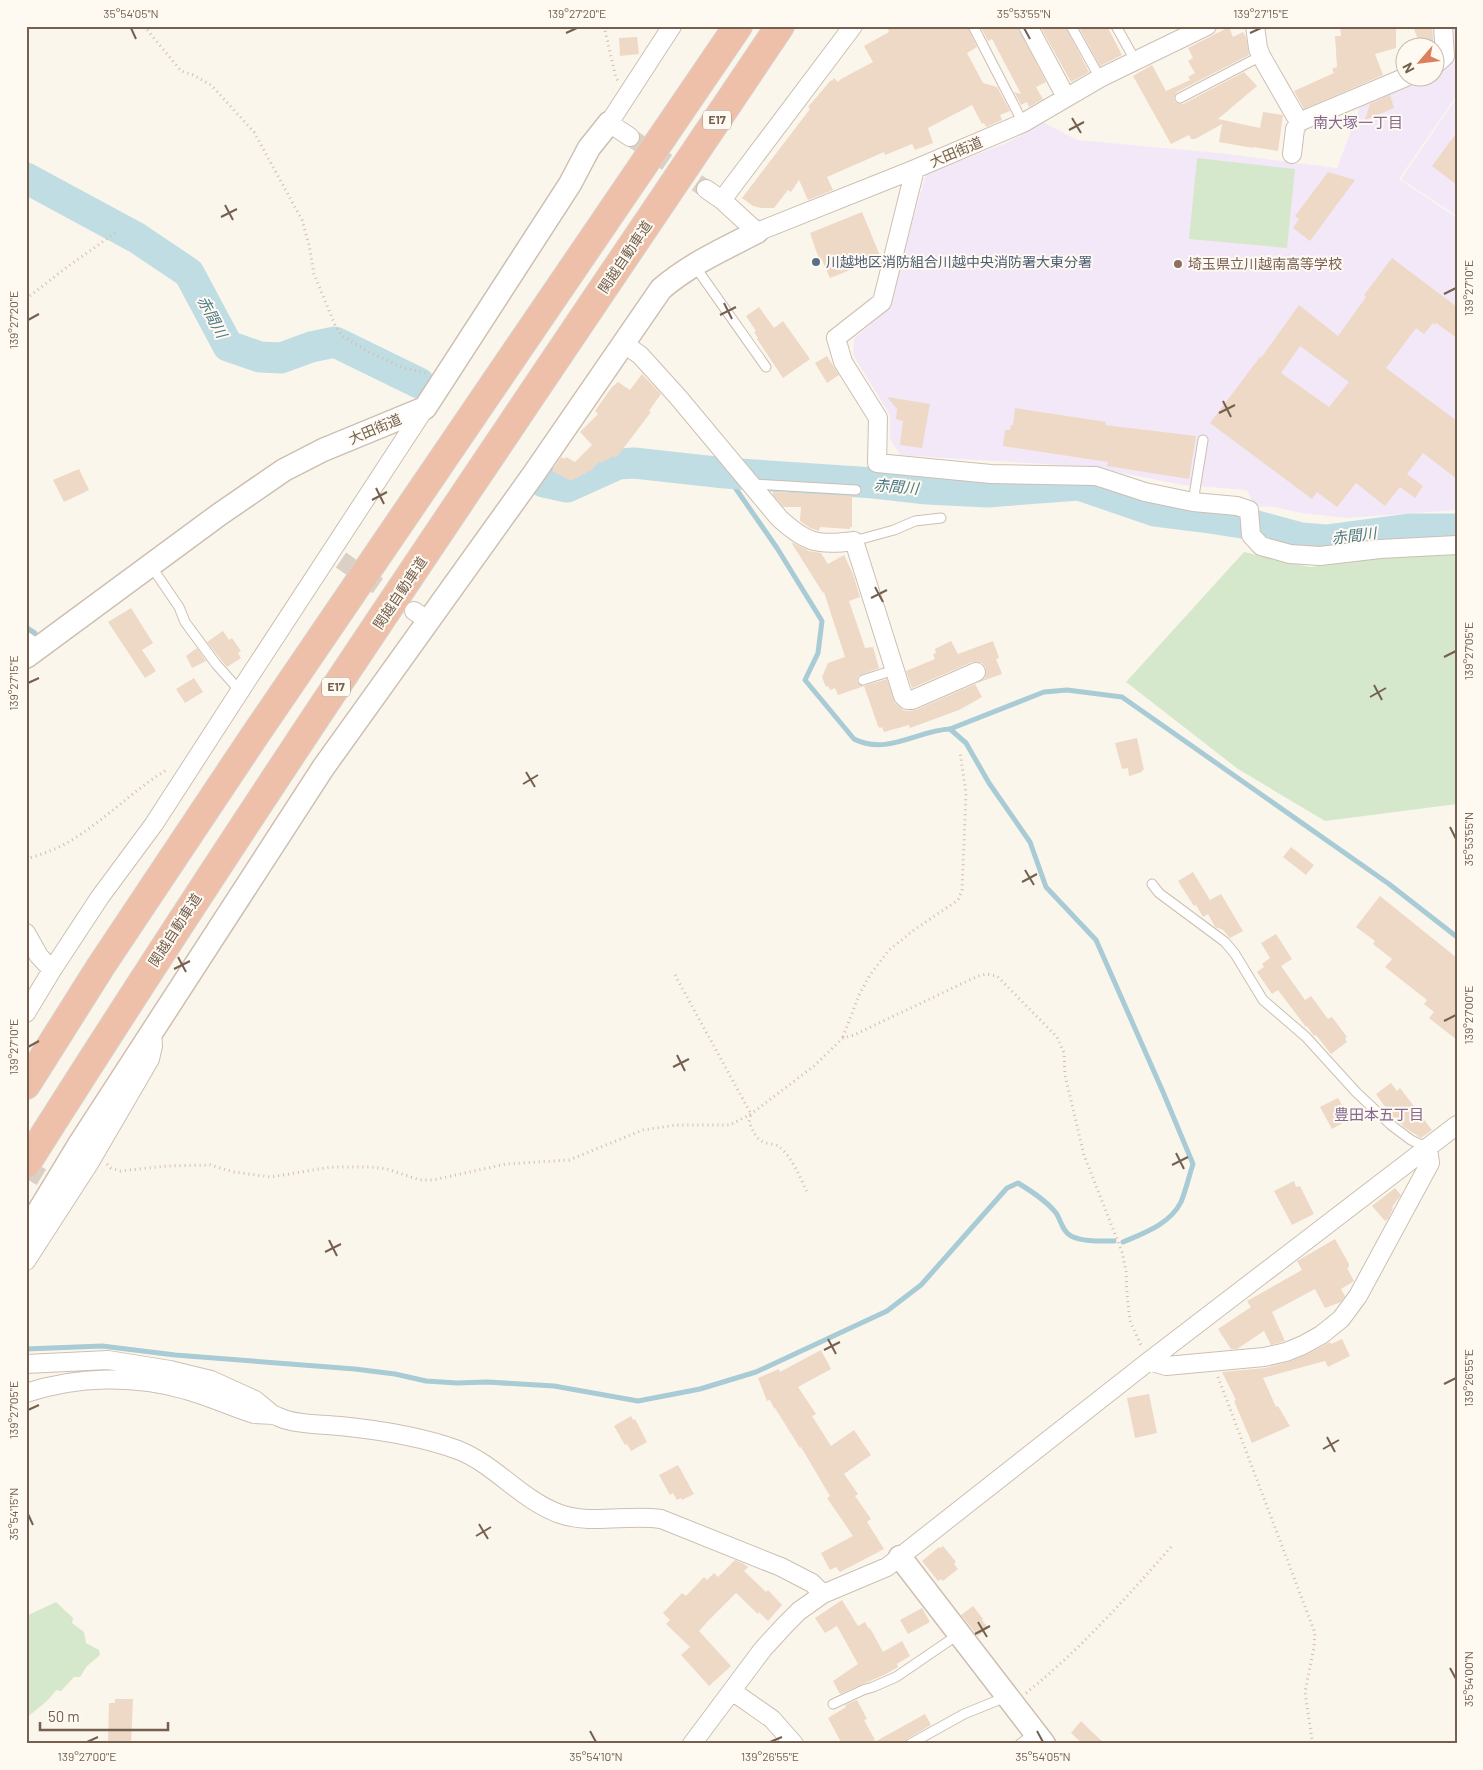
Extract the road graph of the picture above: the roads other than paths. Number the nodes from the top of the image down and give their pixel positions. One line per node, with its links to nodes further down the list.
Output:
1 (672, 26): 18 (street)
2 (738, 26): 49 (highway, E17)
3 (780, 26): 52 (highway, 関越自動車道 / E17)
4 (853, 26): 24 (street)
5 (973, 26): 19 (lane)
6 (1028, 26): 15 (street)
7 (1071, 26): 13 (lane)
8 (1116, 26): 12 (lane)
9 (1207, 26): 12 (street, 大田街道)
10 (1255, 26): 11 (street)
11 (1261, 56): 16 (lane); 17 (street)
12 (1135, 60): 13 (street, 大田街道)
13 (1100, 78): 15 (street, 大田街道)
14 (1396, 80): 17 (street)
15 (1066, 97): 19 (street, 大田街道)
16 (1180, 98)
17 (1299, 122): 21 (street)
18 (609, 123): 20 (street); 29 (street)
19 (1023, 123): 22 (street, 大田街道)
20 (630, 136)
21 (1292, 154)
22 (915, 169): 25 (street, 大田街道); 33 (street)
23 (706, 189): 24 (street)
24 (722, 200): 25 (street)
25 (757, 232): 26 (street)
26 (694, 265): 27 (street); 28 (lane)
27 (624, 344): 31 (street); 48 (street)
28 (766, 367)
29 (425, 408): 37 (street, 大田街道); 42 (street)
30 (1203, 440): 33 (lane)
31 (744, 477): 32 (lane); 35 (street)
32 (856, 490)
33 (1194, 502): 36 (street)
34 (941, 518): 35 (lane)
35 (854, 541): 39 (street)
36 (1457, 545)
37 (151, 566): 38 (street, 大田街道); 42 (lane)
38 (30, 647)
39 (894, 670): 40 (street); 41 (lane)
40 (976, 672)
41 (863, 680)
42 (240, 691): 45 (street)
43 (1152, 884): 51 (lane)
44 (26, 933): 45 (street)
45 (49, 974): 46 (street); 47 (street)
46 (26, 999)
47 (26, 1013)
48 (152, 1032): 53 (street); 54 (street)
49 (26, 1085)
50 (1457, 1125): 51 (street)
51 (1428, 1148): 55 (street); 55 (street)
52 (26, 1164)
53 (26, 1232)
54 (26, 1261)
55 (1149, 1361): 59 (street)
56 (26, 1364): 58 (street)
57 (26, 1393): 58 (street)
58 (273, 1415): 60 (street)
59 (900, 1557): 60 (street); 61 (street)
60 (823, 1594): 62 (street)
61 (959, 1634): 63 (street); 64 (lane)
62 (732, 1691): 66 (street); 67 (street)
63 (1009, 1700): 65 (street); 68 (lane)
64 (833, 1704)
65 (1033, 1740)
66 (692, 1744)
67 (794, 1744)
68 (910, 1744)

